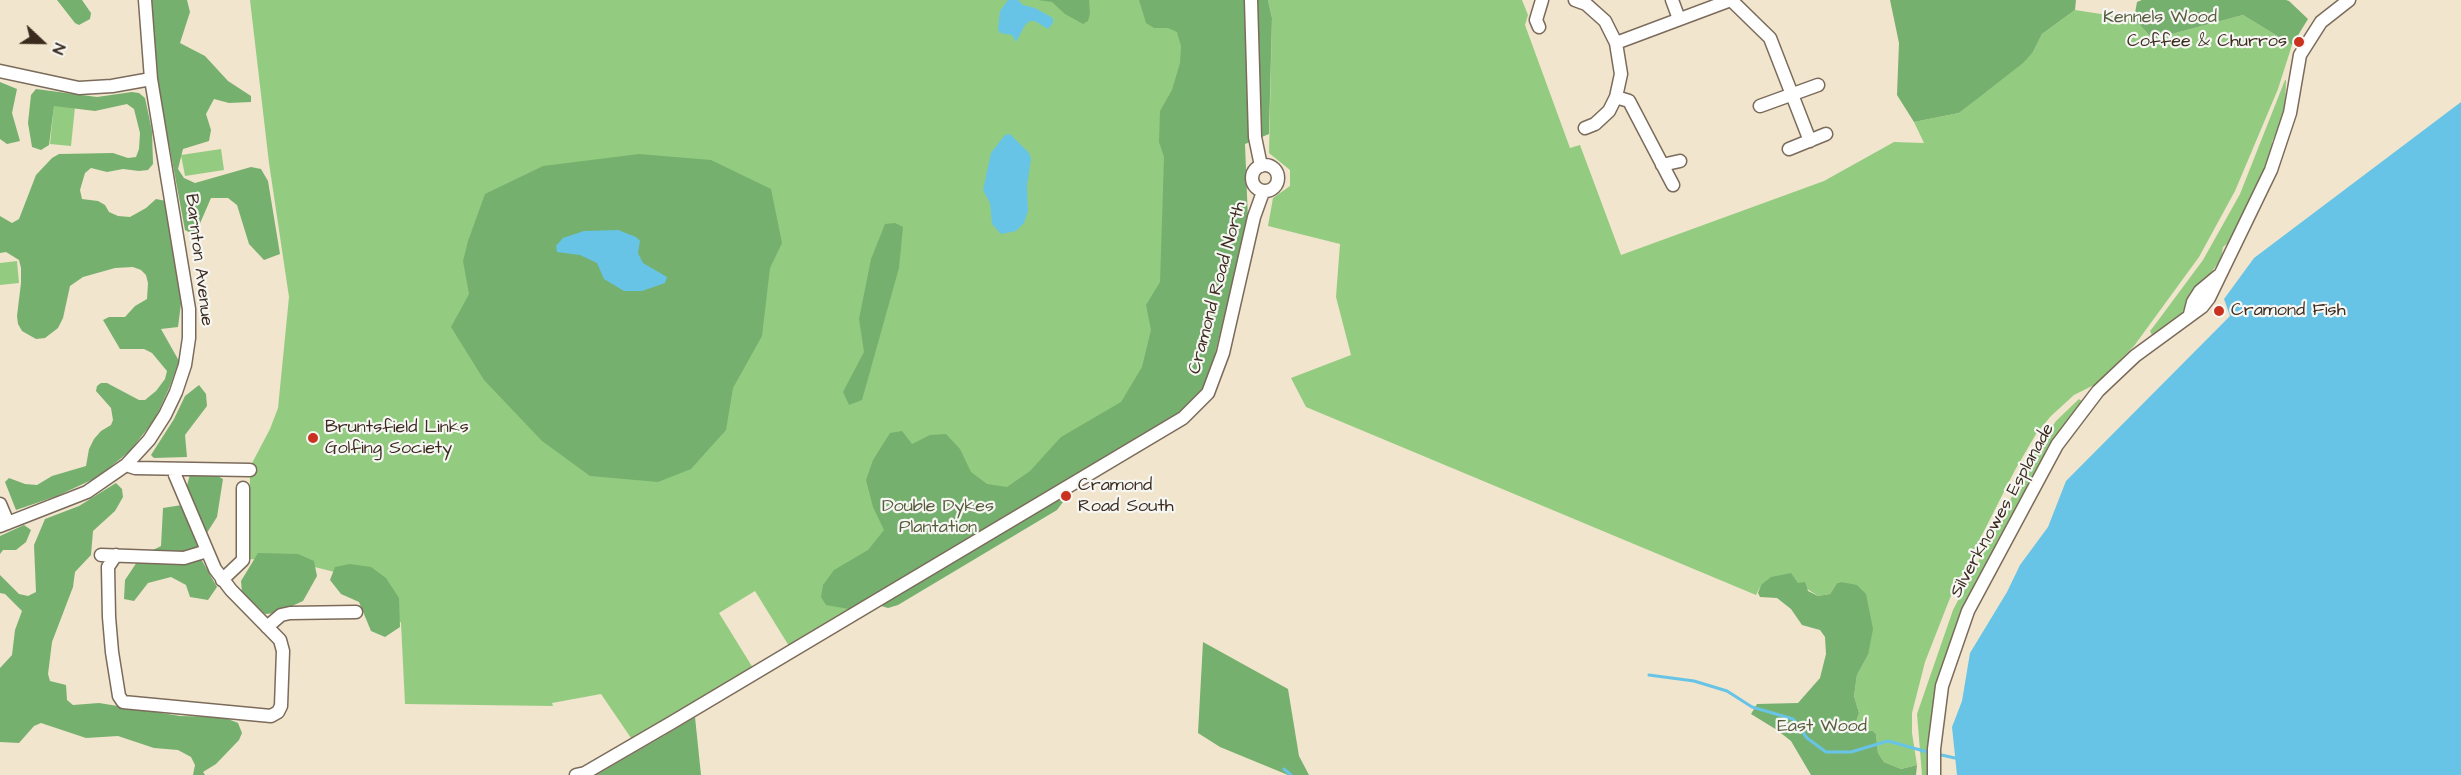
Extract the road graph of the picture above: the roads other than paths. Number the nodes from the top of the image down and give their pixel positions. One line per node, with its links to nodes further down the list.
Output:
1 (145, 0): 12 (street, Barnton Avenue)
2 (1251, 0): 23 (street)
3 (1542, 0): 9 (street)
4 (1575, 0): 10 (street)
5 (1672, 0): 8 (street)
6 (1731, 0): 8 (street); 14 (street)
7 (2349, 0): 39 (street, Silverknowes Esplanade)
8 (1679, 19): 10 (street)
9 (1539, 27)
10 (1616, 43): 15 (street)
11 (0, 71): 12 (street)
12 (152, 79): 26 (street, Barnton Avenue)
13 (1818, 85): 14 (street)
14 (1792, 93): 16 (street); 19 (street)
15 (1616, 98): 17 (street); 22 (street)
16 (1760, 106)
17 (1585, 128)
18 (1826, 134): 19 (street)
19 (1810, 141): 20 (street)
20 (1790, 149)
21 (1680, 161): 22 (street)
22 (1662, 165): 24 (street)
23 (1261, 166): 25 (street); 25 (street)
24 (1672, 184)
25 (1263, 192): 38 (street, Cramond Road North)
26 (126, 465): 27 (street); 31 (street, Barnton Avenue)
27 (175, 469): 28 (street); 32 (street)
28 (250, 470)
29 (243, 488): 35 (street)
30 (0, 504): 31 (street)
31 (4, 524)
32 (207, 551): 34 (street); 35 (street)
33 (101, 555): 34 (street)
34 (116, 555): 37 (street)
35 (222, 580): 37 (street)
36 (356, 612): 37 (street)
37 (267, 627)
38 (576, 775)
39 (1934, 775)

